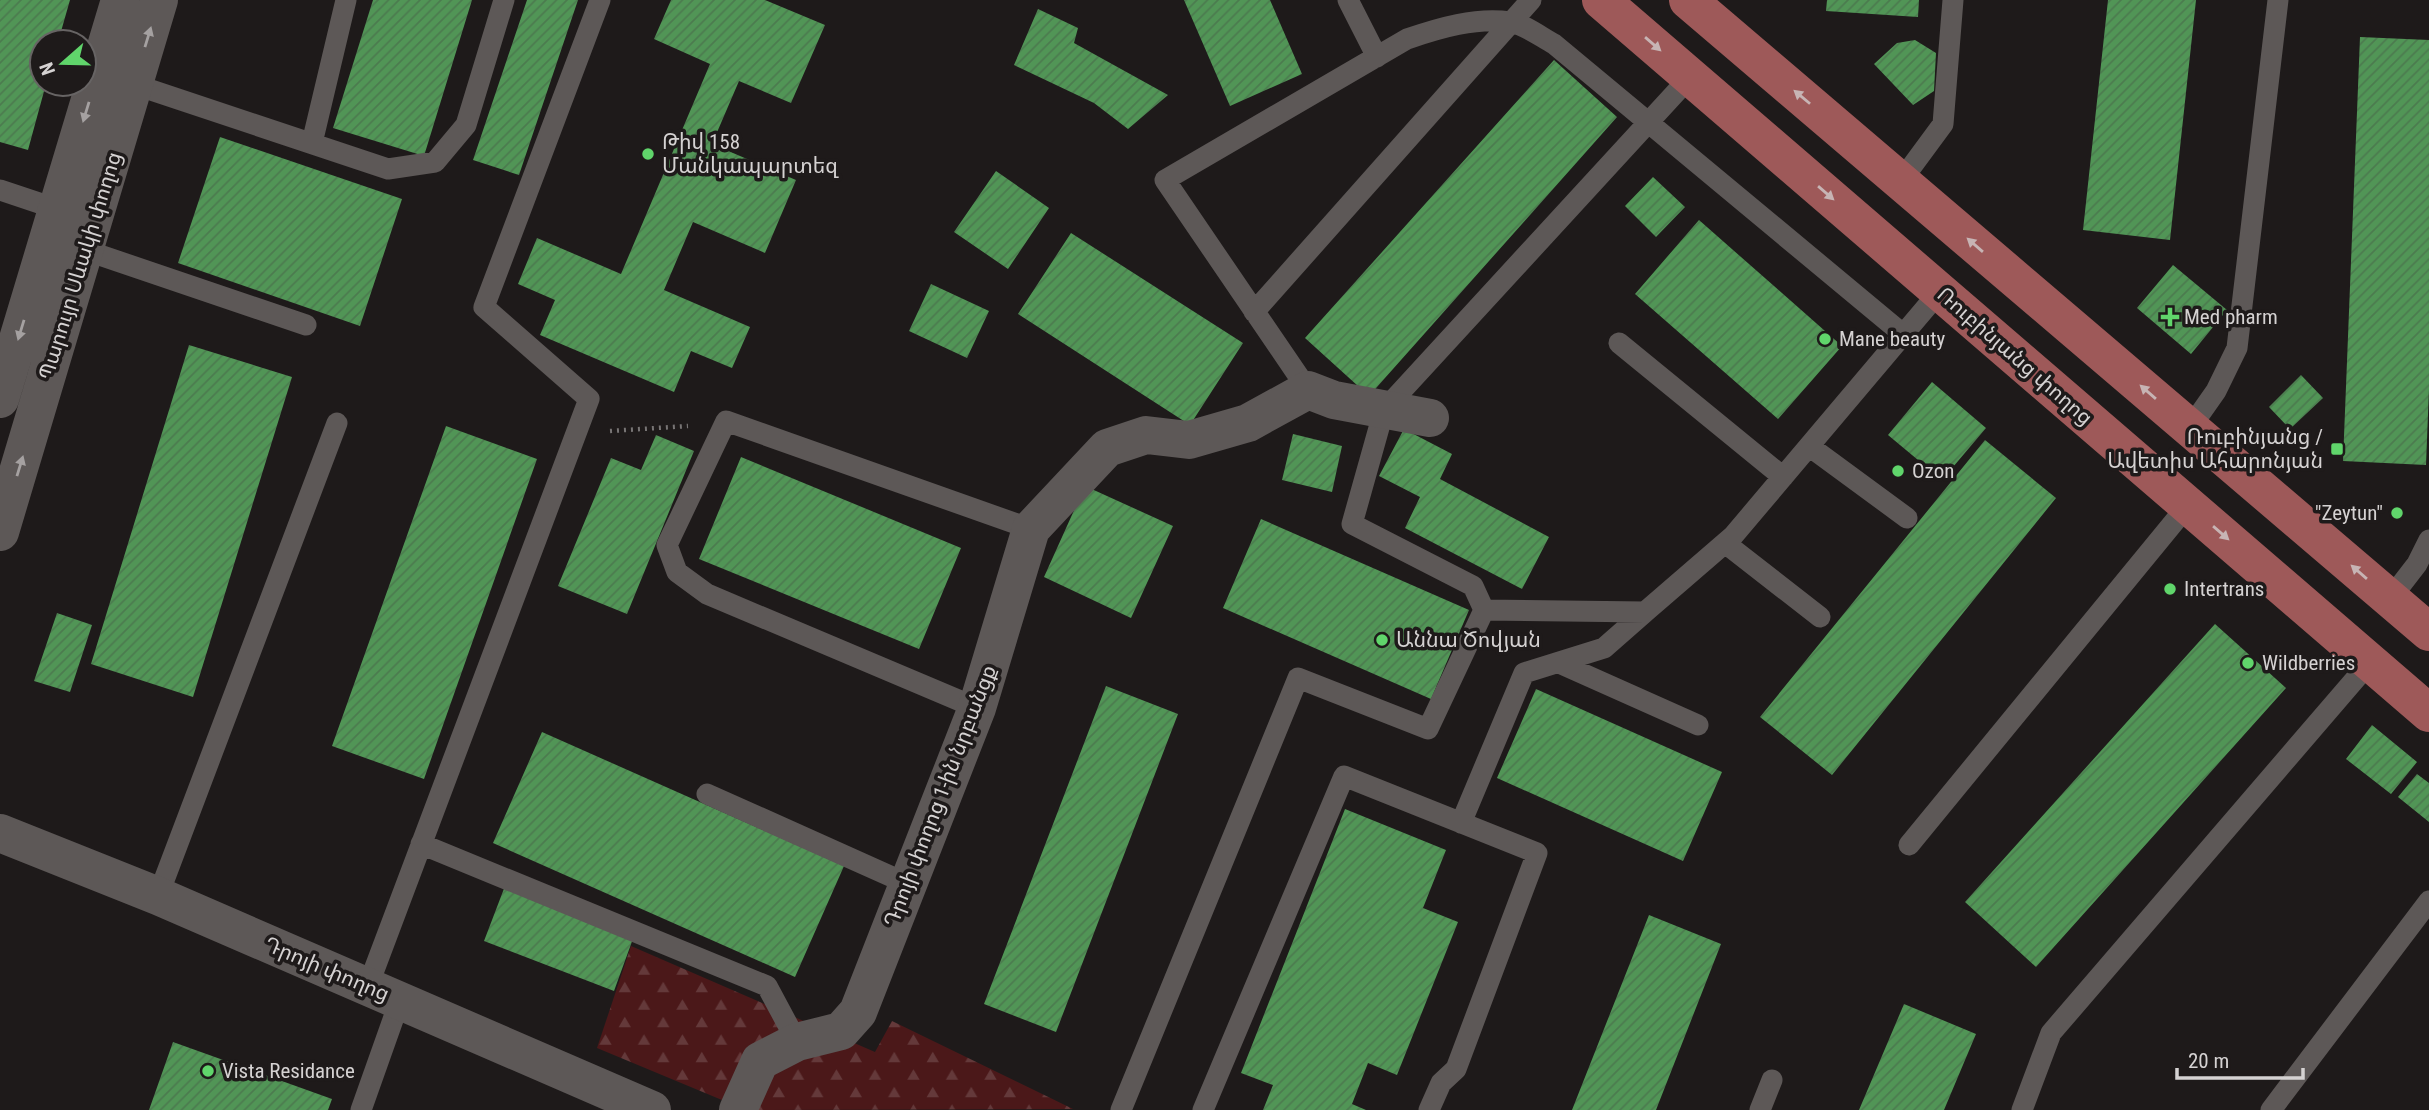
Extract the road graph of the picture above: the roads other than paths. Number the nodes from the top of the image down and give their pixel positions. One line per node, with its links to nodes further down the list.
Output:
1 (120, 0): 15 (street, Պարույր Սևակի փողոց)
2 (159, 0): 15 (street, Պարույր Սևակի փողոց, one-way to 2)
3 (346, 0): 17 (lane)
4 (504, 0): 17 (lane)
5 (600, 0): 54 (lane)
6 (1348, 0): 13 (lane)
7 (1531, 0): 12 (lane)
8 (1601, 0): 14 (main road, Ռուբինյանց փողոց, one-way to 14)
9 (1688, 0): 18 (main road, one-way to 9)
10 (1952, 0): 18 (lane)
11 (2278, 0): 32 (lane)
12 (1512, 22): 13 (lane); 16 (lane); 23 (lane)
13 (1377, 57): 23 (lane)
14 (1690, 76): 16 (lane); 22 (main road, Ռուբինյանց փողոց, one-way to 22)
15 (116, 79): 17 (lane); 20 (street, Պարույր Սևակի փողոց, one-way to 20); 21 (street, Պարույր Սևակի փողոց)
16 (1649, 121): 25 (lane); 29 (lane)
17 (312, 143)
18 (1901, 181): 32 (main road, one-way to 18)
19 (0, 190): 20 (lane)
20 (53, 224): 21 (lane); 28 (street, Պարույր Սևակի փողոց, one-way to 28)
21 (84, 250): 24 (lane); 38 (street, Պարույր Սևակի փողոց, one-way to 21)
22 (1940, 291): 25 (lane); 35 (main road, Ռուբինյանց փողոց)
23 (1254, 312): 27 (lane)
24 (306, 325)
25 (1904, 335): 33 (lane)
26 (1619, 343): 34 (lane)
27 (1308, 390): 29 (street); 37 (street, Դրոյի փողոց 1-ին նրբանցք)
28 (0, 399)
29 (1384, 410): 30 (street); 42 (lane)
30 (1430, 418)
31 (337, 423): 57 (lane)
32 (2190, 428): 41 (main road, one-way to 32)
33 (1809, 446): 34 (lane); 36 (lane)
34 (1783, 477): 40 (lane)
35 (2188, 505): 46 (main road, Ռուբինյանց փողոց, one-way to 46); 55 (lane)
36 (1907, 518)
37 (1031, 529): 48 (street, Դրոյի փողոց 1-ին նրբանցք); 48 (lane)
38 (0, 531)
39 (2429, 540): 41 (lane)
40 (1725, 544): 43 (lane); 44 (lane)
41 (2390, 599): 45 (main road)
42 (1484, 610): 43 (lane); 65 (lane)
43 (1645, 612): 47 (lane)
44 (1820, 617)
45 (2429, 632)
46 (2370, 662): 49 (main road, Ռուբինյանց փողոց); 69 (lane)
47 (1559, 663): 50 (lane); 52 (lane)
48 (977, 708): 56 (street, Դրոյի փողոց 1-ին նրբանցք)
49 (2429, 713)
50 (1698, 725)
51 (706, 794): 56 (lane)
52 (1461, 823): 66 (lane); 67 (lane)
53 (0, 833): 57 (street, Դրոյի փողոց)
54 (421, 844): 59 (lane); 60 (lane)
55 (1909, 845)
56 (908, 884): 60 (street, Դրոյի փողոց 1-ին նրբանցք)
57 (158, 896): 59 (street, Դրոյի փողոց)
58 (2429, 901): 70 (lane)
59 (384, 993): 62 (lane); 63 (street, Դրոյի փողոց)
60 (797, 1042): 64 (street, Դրոյի փողոց 1-ին նրբանցք)
61 (1772, 1080): 68 (lane)
62 (361, 1110)
63 (652, 1110)
64 (738, 1110)
65 (1121, 1110)
66 (1203, 1110)
67 (1429, 1110)
68 (1760, 1110)
69 (2022, 1110)
70 (2271, 1110)

